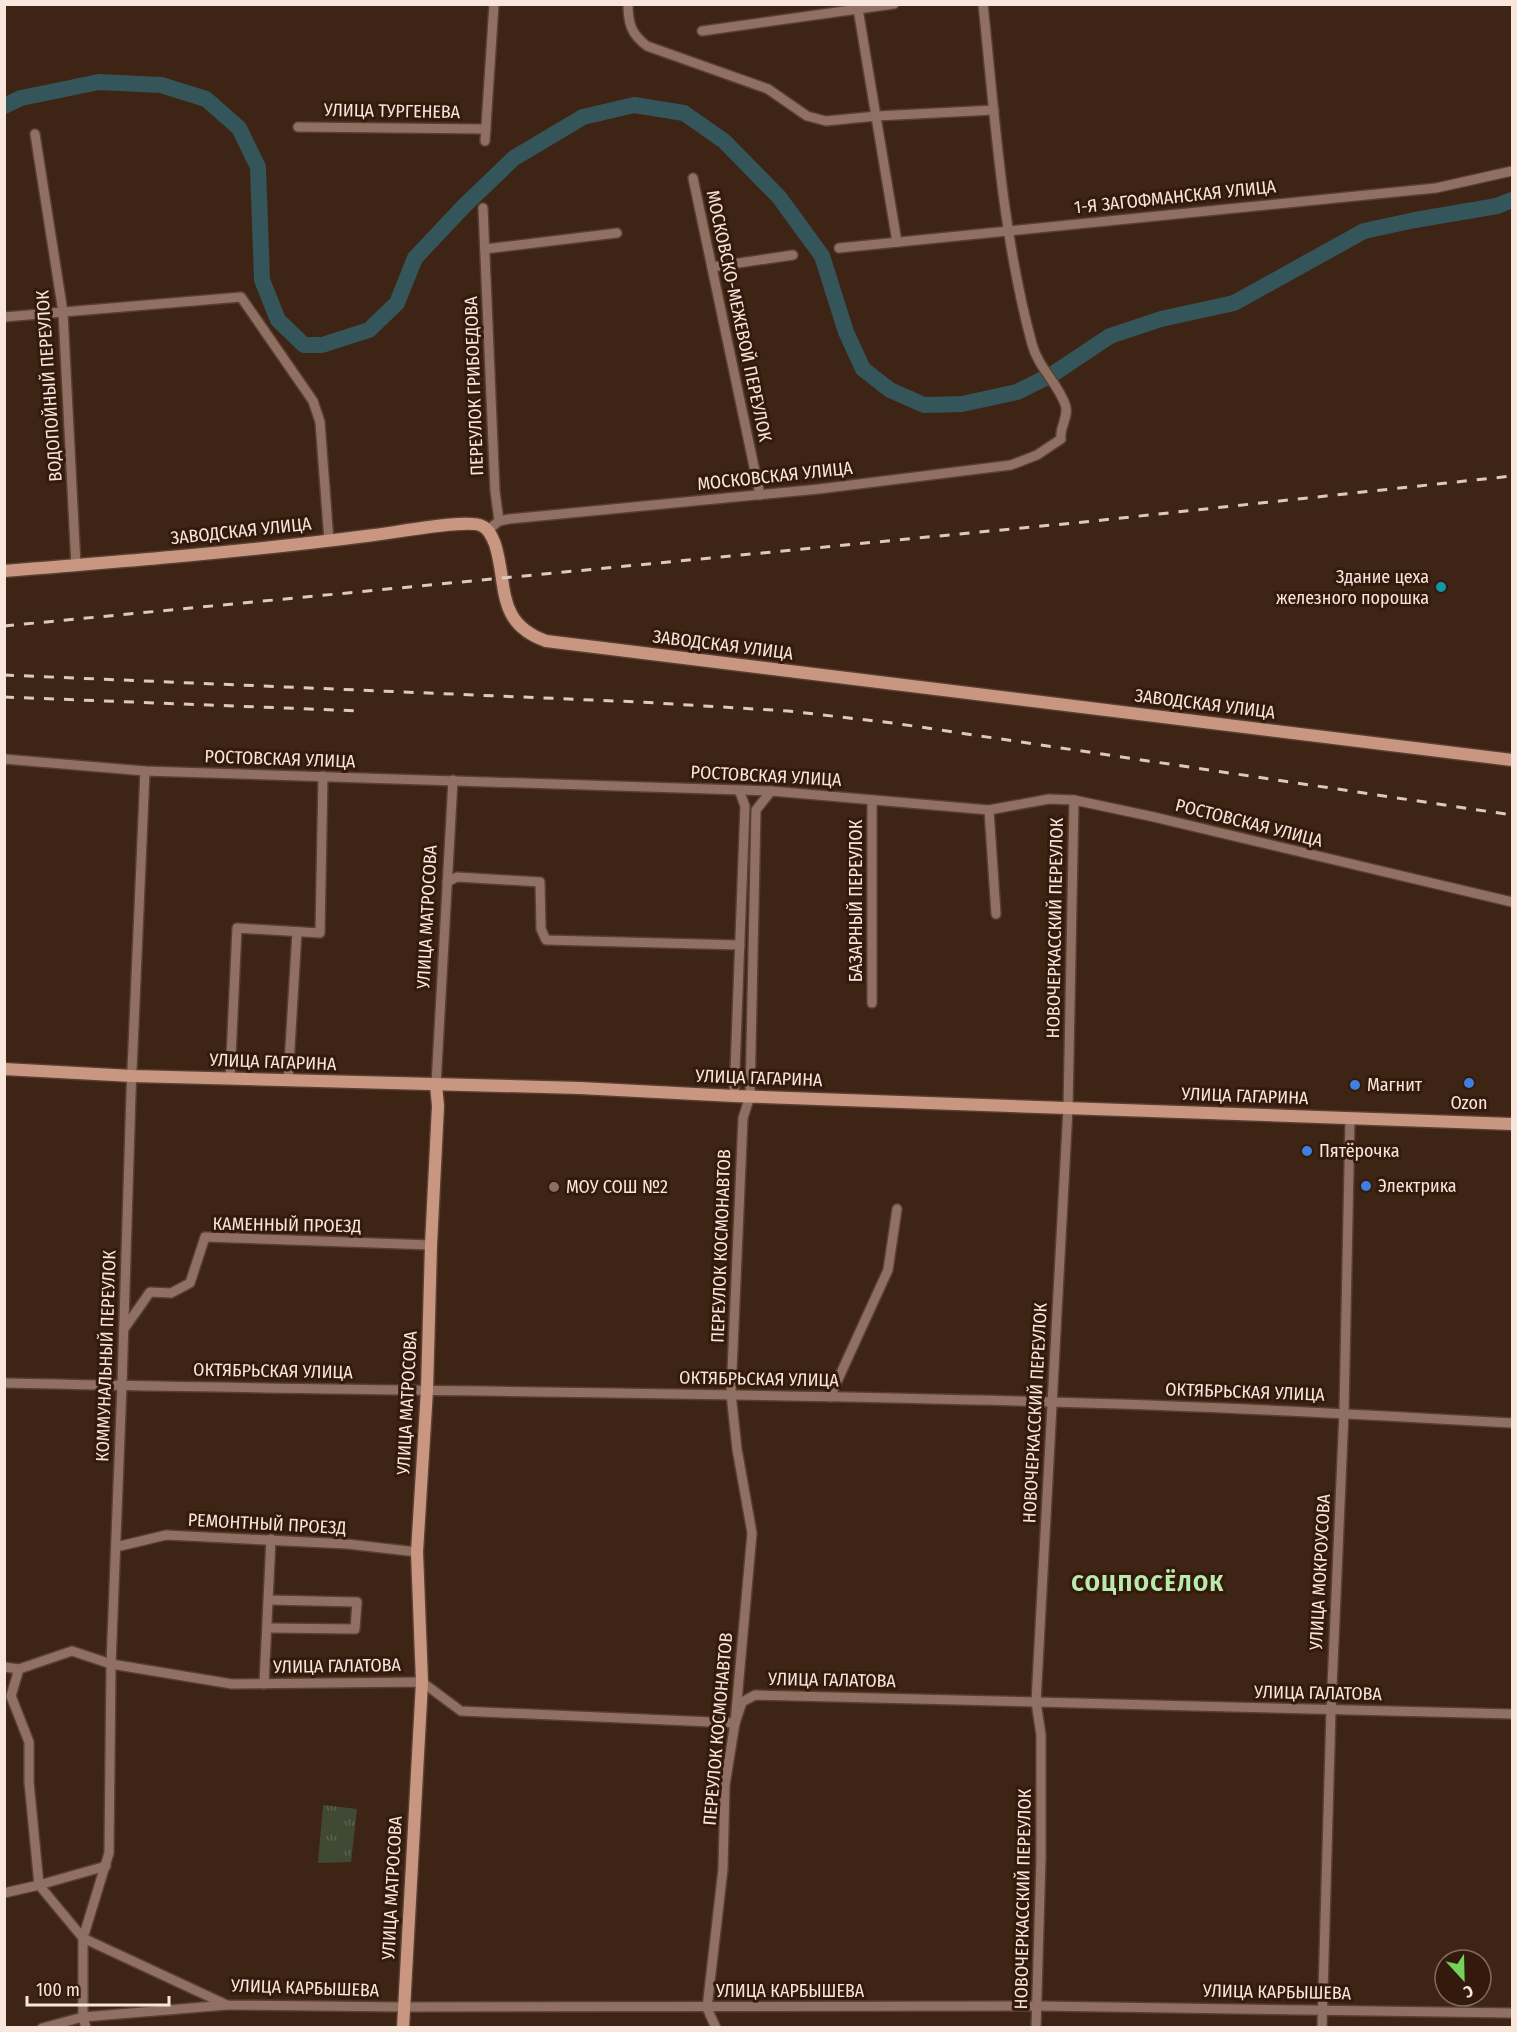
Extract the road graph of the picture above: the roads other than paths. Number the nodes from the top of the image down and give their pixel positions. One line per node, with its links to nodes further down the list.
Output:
1 (494, 4): 10 (street)
2 (628, 4): 8 (street)
3 (894, 4): 5 (street)
4 (983, 4): 7 (street)
5 (858, 9): 6 (street); 8 (street)
6 (702, 31)
7 (994, 110): 8 (street); 16 (street)
8 (877, 116): 18 (street)
9 (298, 127): 10 (street, УЛИЦА ТУРГЕНЕВА)
10 (486, 129): 12 (street)
11 (35, 134): 23 (street, ВОДОПОЙНЫЙ ПЕРЕУЛОК)
12 (485, 141)
13 (1512, 171): 16 (street, 1-Я ЗАГОФМАНСКАЯ УЛИЦА)
14 (693, 178): 22 (street, МОСКОВСКО-МЕЖЕВОЙ ПЕРЕУЛОК)
15 (483, 207): 20 (street, ПЕРЕУЛОК ГРИБОЕДОВА)
16 (1008, 231): 18 (street, 1-Я ЗАГОФМАНСКАЯ УЛИЦА); 25 (street, МОСКОВСКАЯ УЛИЦА)
17 (617, 233): 20 (street)
18 (897, 242): 19 (street, 1-Я ЗАГОФМАНСКАЯ УЛИЦА)
19 (839, 248)
20 (485, 249): 26 (street, ПЕРЕУЛОК ГРИБОЕДОВА)
21 (794, 255): 22 (street)
22 (712, 267): 25 (street, МОСКОВСКО-МЕЖЕВОЙ ПЕРЕУЛОК)
23 (63, 312): 24 (street); 28 (street); 29 (street, ВОДОПОЙНЫЙ ПЕРЕУЛОК)
24 (4, 317)
25 (760, 495): 26 (street, МОСКОВСКАЯ УЛИЦА)
26 (499, 521): 27 (street)
27 (488, 530): 28 (main road, ЗАВОДСКАЯ УЛИЦА); 32 (main road, ЗАВОДСКАЯ УЛИЦА)
28 (329, 541): 29 (main road, ЗАВОДСКАЯ УЛИЦА)
29 (75, 566): 30 (main road, ЗАВОДСКАЯ УЛИЦА)
30 (4, 571)
31 (4, 759): 33 (street, РОСТОВСКАЯ УЛИЦА)
32 (1512, 760)
33 (145, 771): 34 (street, РОСТОВСКАЯ УЛИЦА); 48 (street, КОММУНАЛЬНЫЙ ПЕРЕУЛОК)
34 (323, 776): 35 (street, РОСТОВСКАЯ УЛИЦА); 44 (street)
35 (453, 780): 36 (street, РОСТОВСКАЯ УЛИЦА); 41 (street, УЛИЦА МАТРОСОВА)
36 (739, 790): 37 (street, РОСТОВСКАЯ УЛИЦА); 45 (street)
37 (771, 791): 38 (street, РОСТОВСКАЯ УЛИЦА); 53 (street, ПЕРЕУЛОК КОСМОНАВТОВ)
38 (872, 800): 40 (street, РОСТОВСКАЯ УЛИЦА); 46 (street, БАЗАРНЫЙ ПЕРЕУЛОК)
39 (1074, 800): 40 (street, РОСТОВСКАЯ УЛИЦА); 42 (street, РОСТОВСКАЯ УЛИЦА); 54 (street, НОВОЧЕРКАССКИЙ ПЕРЕУЛОК)
40 (989, 810): 43 (street)
41 (447, 882): 45 (street); 51 (street, УЛИЦА МАТРОСОВА)
42 (1512, 902)
43 (996, 914)
44 (297, 932): 49 (street); 50 (street)
45 (740, 945): 52 (street)
46 (872, 1003)
47 (4, 1069): 48 (main road, УЛИЦА ГАГАРИНА)
48 (132, 1076): 49 (main road, УЛИЦА ГАГАРИНА); 59 (street, КОММУНАЛЬНЫЙ ПЕРЕУЛОК)
49 (230, 1078): 50 (main road, УЛИЦА ГАГАРИНА)
50 (288, 1081): 51 (main road, УЛИЦА ГАГАРИНА)
51 (436, 1085): 52 (main road, УЛИЦА ГАГАРИНА); 58 (main road, УЛИЦА МАТРОСОВА)
52 (734, 1096): 53 (main road, УЛИЦА ГАГАРИНА)
53 (750, 1096): 54 (main road, УЛИЦА ГАГАРИНА); 63 (street, ПЕРЕУЛОК КОСМОНАВТОВ)
54 (1068, 1108): 55 (main road, УЛИЦА ГАГАРИНА); 65 (street, НОВОЧЕРКАССКИЙ ПЕРЕУЛОК)
55 (1350, 1118): 56 (main road, УЛИЦА ГАГАРИНА); 66 (street, УЛИЦА МОКРОУСОВА)
56 (1512, 1124)
57 (897, 1209): 64 (street)
58 (430, 1245): 59 (street, КАМЕННЫЙ ПРОЕЗД); 62 (main road, УЛИЦА МАТРОСОВА)
59 (124, 1329): 61 (street, КОММУНАЛЬНЫЙ ПЕРЕУЛОК)
60 (4, 1383): 61 (street, ОКТЯБРЬСКАЯ УЛИЦА)
61 (122, 1385): 62 (street, ОКТЯБРЬСКАЯ УЛИЦА); 69 (street, КОММУНАЛЬНЫЙ ПЕРЕУЛОК)
62 (427, 1390): 63 (street, ОКТЯБРЬСКАЯ УЛИЦА); 70 (main road, УЛИЦА МАТРОСОВА)
63 (731, 1394): 64 (street, ОКТЯБРЬСКАЯ УЛИЦА); 81 (street, ПЕРЕУЛОК КОСМОНАВТОВ)
64 (830, 1397): 65 (street, ОКТЯБРЬСКАЯ УЛИЦА)
65 (1052, 1402): 66 (street, ОКТЯБРЬСКАЯ УЛИЦА); 78 (street, НОВОЧЕРКАССКИЙ ПЕРЕУЛОК)
66 (1344, 1412): 67 (street, ОКТЯБРЬСКАЯ УЛИЦА); 79 (street, УЛИЦА МОКРОУСОВА)
67 (1512, 1423)
68 (271, 1539): 69 (street, РЕМОНТНЫЙ ПРОЕЗД); 70 (street, РЕМОНТНЫЙ ПРОЕЗД); 71 (street)
69 (116, 1547): 73 (street, КОММУНАЛЬНЫЙ ПЕРЕУЛОК)
70 (417, 1552): 76 (main road, УЛИЦА МАТРОСОВА)
71 (269, 1600): 72 (street); 72 (street)
72 (268, 1628): 77 (street)
73 (111, 1664): 75 (street, УЛИЦА ГАЛАТОВА); 77 (street, УЛИЦА ГАЛАТОВА); 82 (street, КОММУНАЛЬНЫЙ ПЕРЕУЛОК)
74 (4, 1667): 75 (street, УЛИЦА ГАЛАТОВА)
75 (19, 1669): 83 (street)
76 (422, 1682): 77 (street, УЛИЦА ГАЛАТОВА); 81 (street, УЛИЦА ГАЛАТОВА); 88 (main road, УЛИЦА МАТРОСОВА)
77 (264, 1684)
78 (1036, 1702): 79 (street, УЛИЦА ГАЛАТОВА); 81 (street, УЛИЦА ГАЛАТОВА); 87 (street, НОВОЧЕРКАССКИЙ ПЕРЕУЛОК)
79 (1331, 1710): 80 (street, УЛИЦА ГАЛАТОВА); 90 (street, УЛИЦА МОКРОУСОВА)
80 (1512, 1714)
81 (735, 1724): 89 (street, ПЕРЕУЛОК КОСМОНАВТОВ)
82 (106, 1866): 83 (street); 85 (street, КОММУНАЛЬНЫЙ ПЕРЕУЛОК)
83 (39, 1885): 84 (street); 85 (street)
84 (4, 1893)
85 (83, 1938): 86 (street, УЛИЦА КАРБЫШЕВА); 92 (street, КОММУНАЛЬНЫЙ ПЕРЕУЛОК)
86 (227, 2005): 88 (street, УЛИЦА КАРБЫШЕВА); 92 (street)
87 (1038, 2006): 89 (street, УЛИЦА КАРБЫШЕВА); 90 (street, УЛИЦА КАРБЫШЕВА); 97 (street, НОВОЧЕРКАССКИЙ ПЕРЕУЛОК)
88 (403, 2007): 89 (street, УЛИЦА КАРБЫШЕВА); 95 (main road, УЛИЦА МАТРОСОВА)
89 (707, 2008): 96 (street)
90 (1323, 2009): 91 (street, УЛИЦА КАРБЫШЕВА); 98 (street, УЛИЦА МОКРОУСОВА)
91 (1512, 2013)
92 (83, 2017): 93 (street); 94 (street, КОММУНАЛЬНЫЙ ПЕРЕУЛОК)
93 (42, 2028)
94 (86, 2028)
95 (403, 2028)
96 (716, 2028)
97 (1036, 2028)
98 (1322, 2028)

